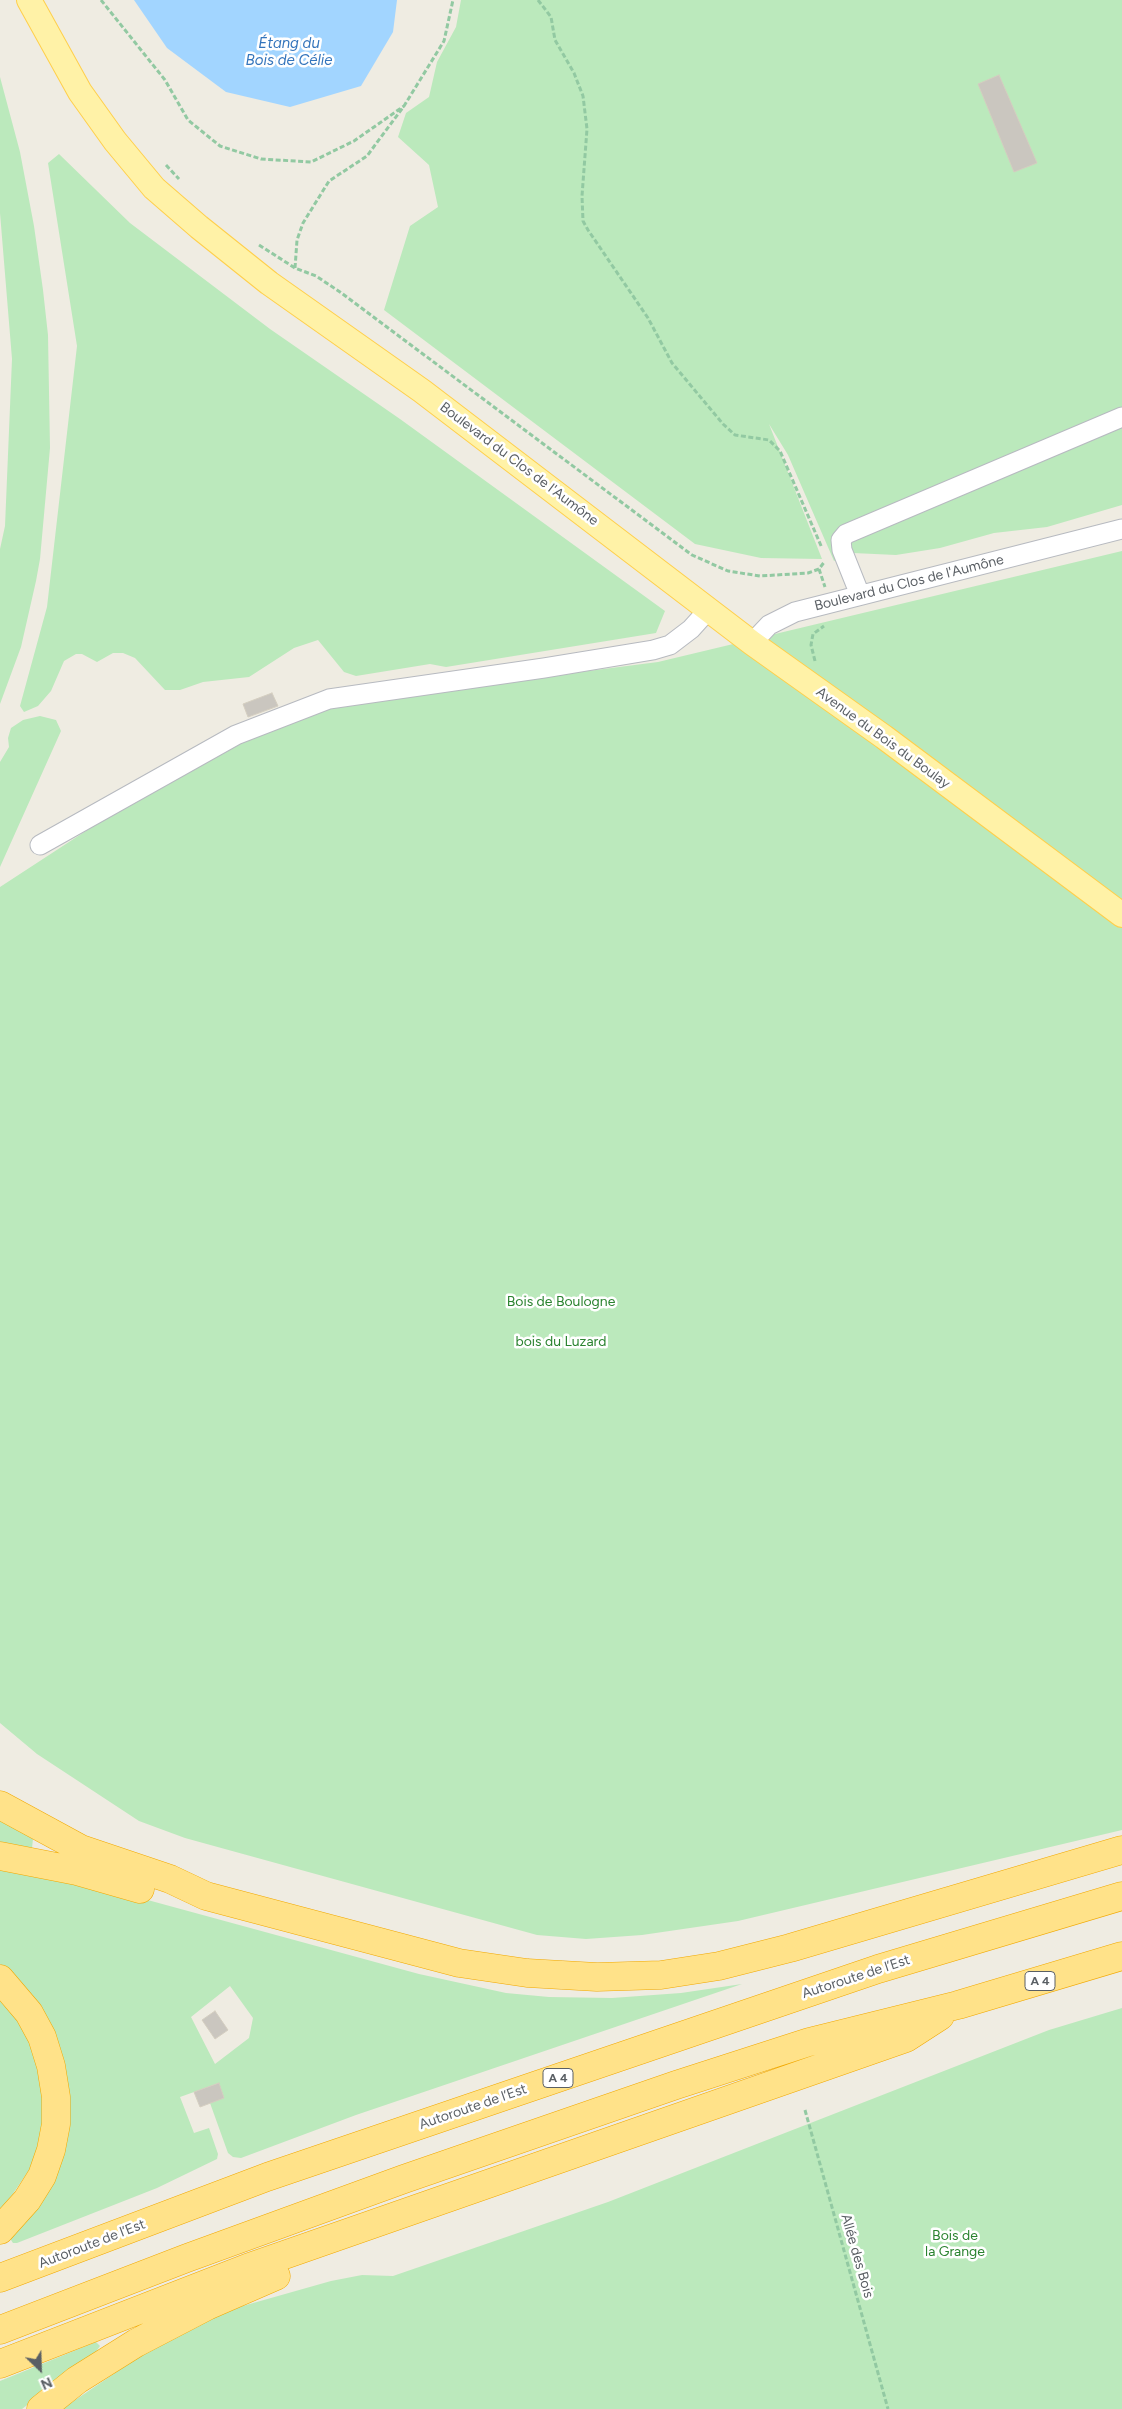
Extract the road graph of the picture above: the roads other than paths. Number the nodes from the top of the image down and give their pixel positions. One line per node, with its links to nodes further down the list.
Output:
1 (29, 0): 5 (main road, Boulevard du Clos de l'Aumône)
2 (1122, 417): 4 (street)
3 (1122, 529): 4 (street, Boulevard du Clos de l'Aumône)
4 (860, 595): 6 (street, Boulevard du Clos de l'Aumône)
5 (709, 608): 6 (main road, Boulevard du Clos de l'Aumône); 7 (street)
6 (752, 643): 8 (main road, Avenue du Bois du Boulay)
7 (40, 846)
8 (1122, 915)
9 (0, 1805): 12 (highway)
10 (1122, 1850): 12 (highway)
11 (0, 1856): 12 (highway)
12 (206, 1896)
13 (1122, 1896): 19 (highway, Autoroute de l’Est / A 4)
14 (1122, 1956): 16 (highway, A 4)
15 (0, 1979): 18 (highway)
16 (958, 2005): 17 (highway); 20 (highway, A 4)
17 (403, 2213): 21 (highway); 22 (highway)
18 (0, 2230)
19 (0, 2278)
20 (0, 2330)
21 (0, 2364)
22 (41, 2409)

